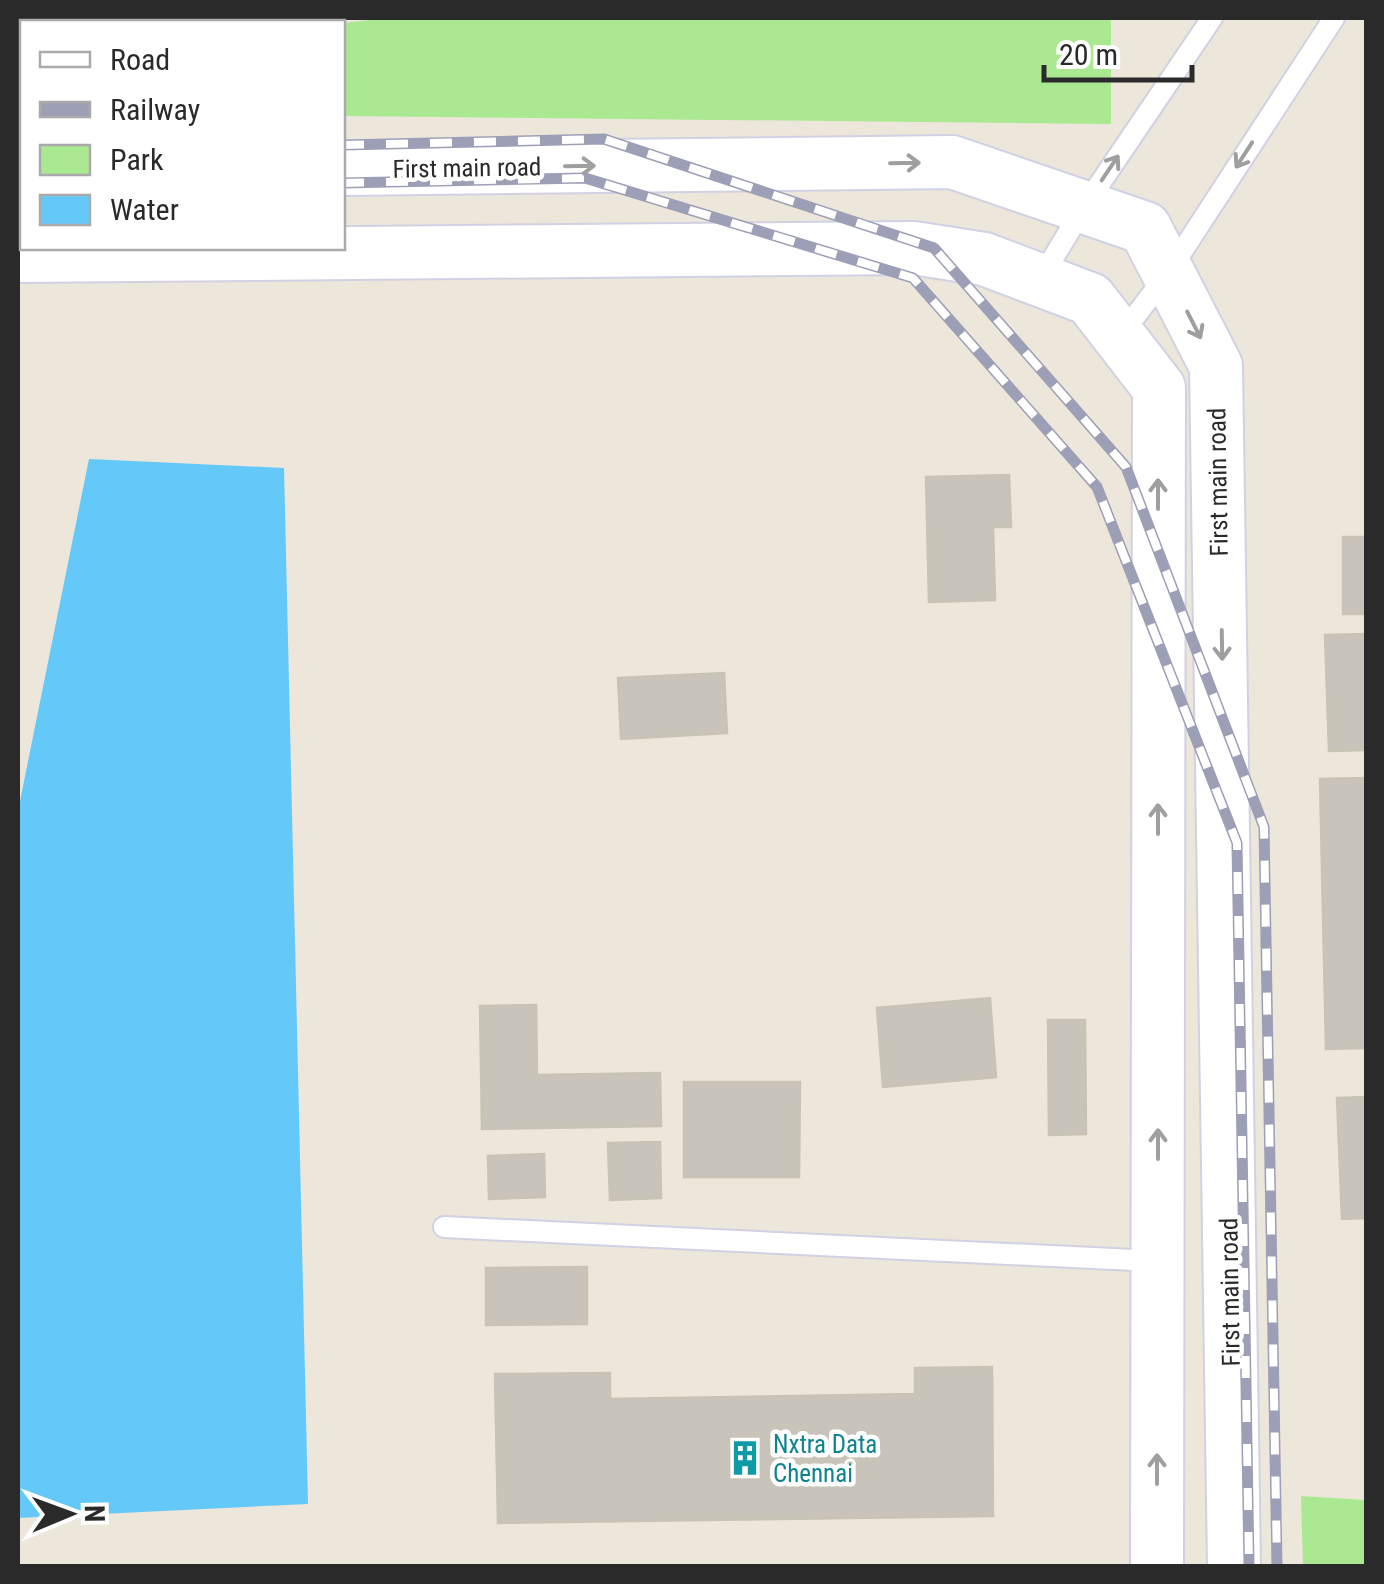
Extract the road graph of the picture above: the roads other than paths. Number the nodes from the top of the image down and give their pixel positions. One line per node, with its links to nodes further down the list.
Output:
1 (1212, 18): 4 (lane, one-way to 1)
2 (1334, 18): 6 (lane, one-way to 6)
3 (345, 169): 4 (street, First main road, one-way to 4)
4 (1084, 207): 6 (street, First main road); 7 (lane)
5 (18, 256): 7 (street)
6 (1168, 273): 8 (lane); 12 (street, First main road, one-way to 12)
7 (1040, 280): 8 (street)
8 (1119, 337): 10 (street, one-way to 8)
9 (444, 1228): 10 (lane)
10 (1158, 1261): 11 (street, one-way to 10)
11 (1157, 1566)
12 (1234, 1566)

